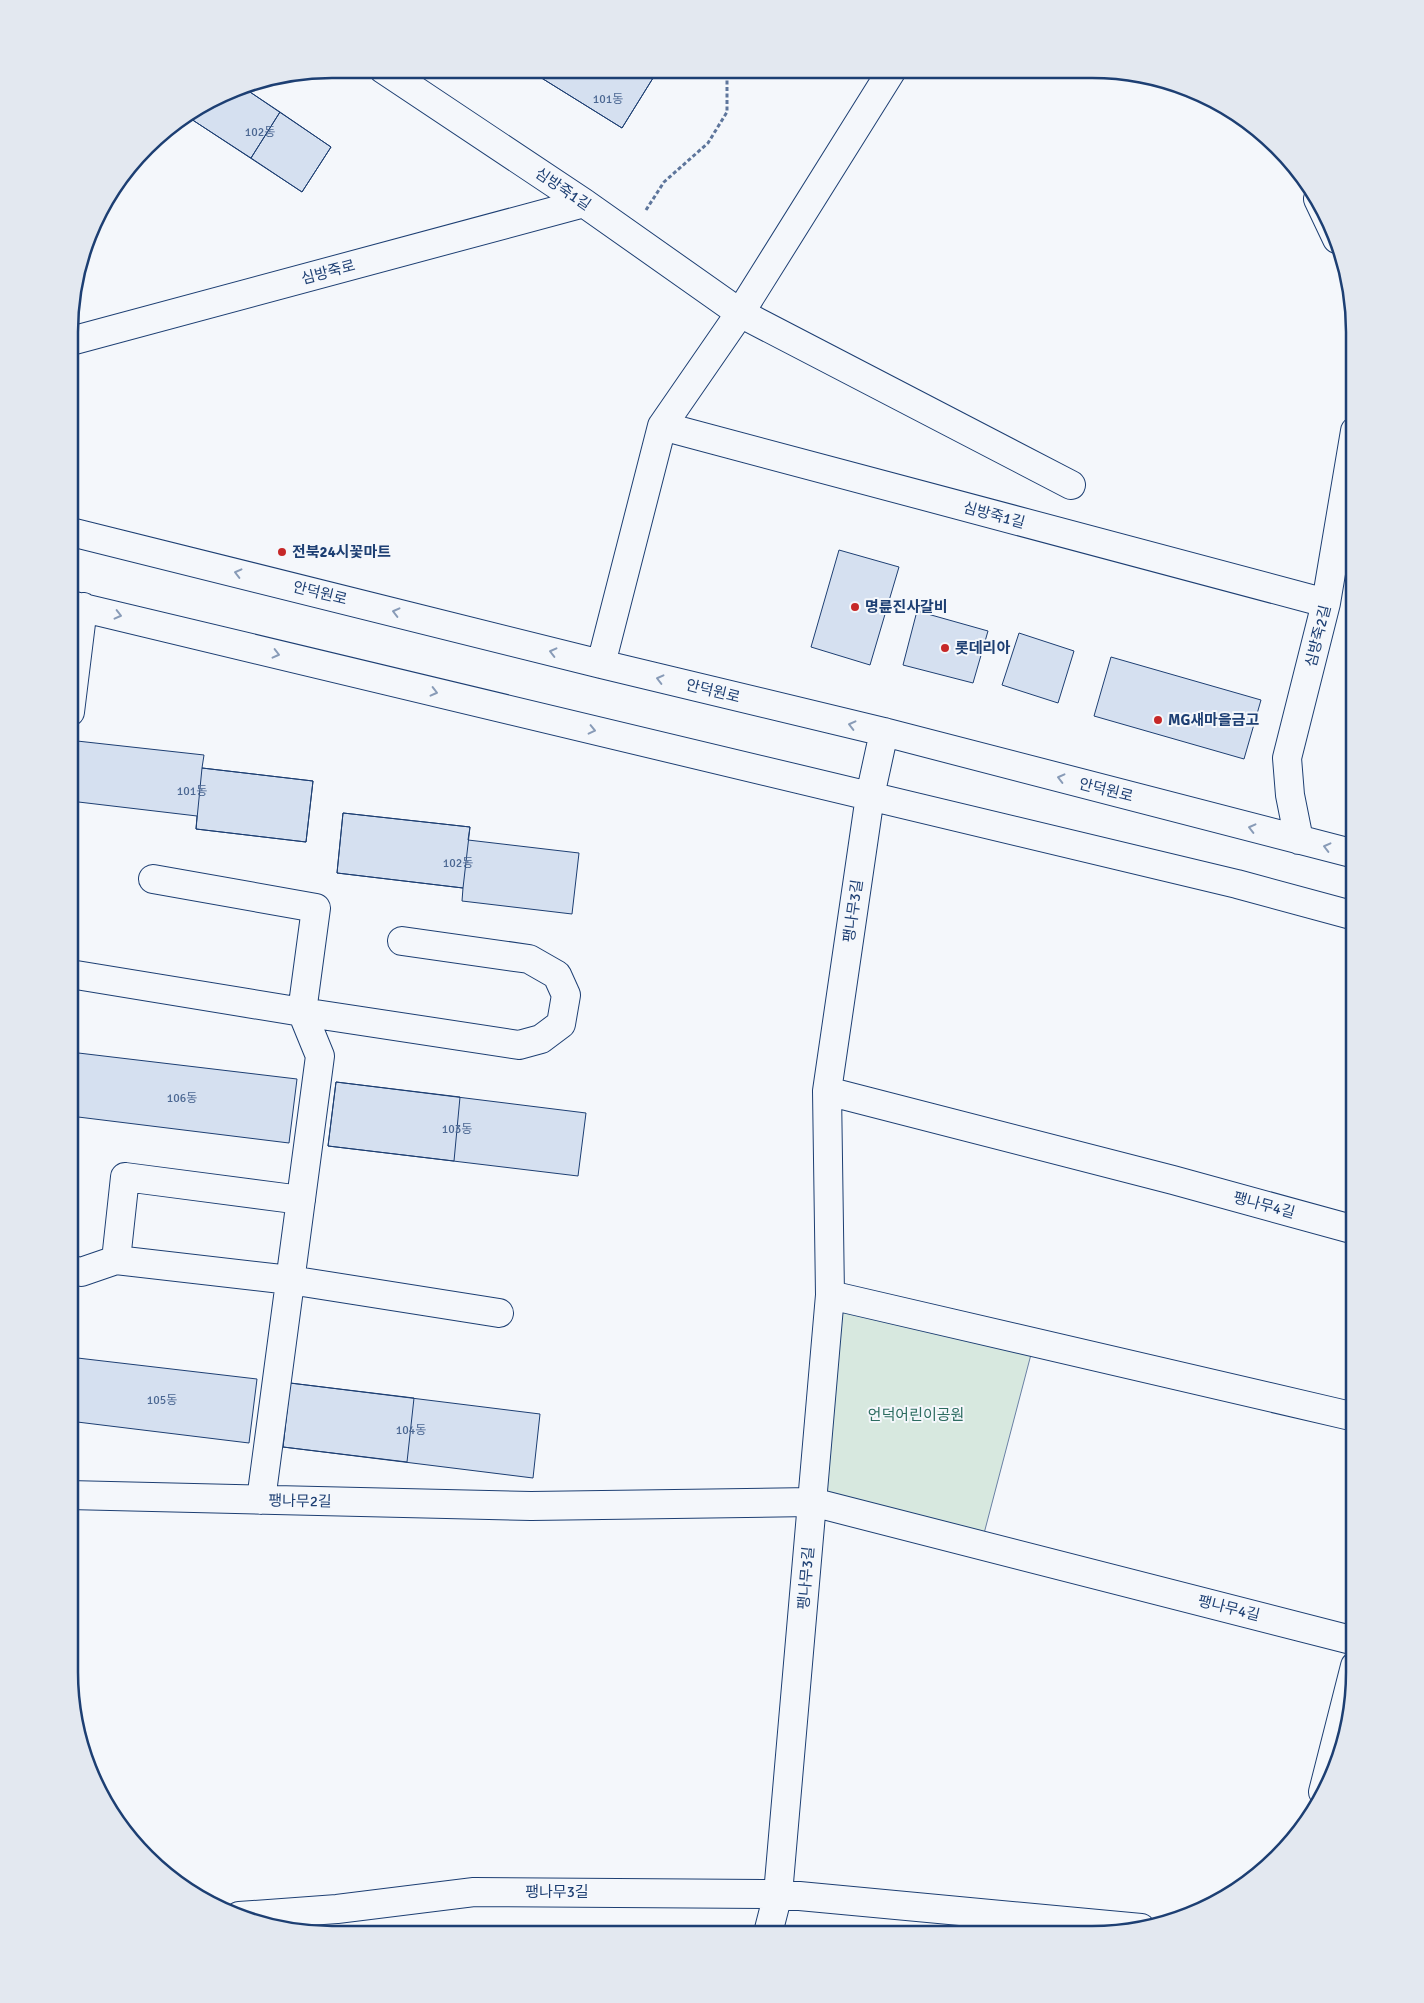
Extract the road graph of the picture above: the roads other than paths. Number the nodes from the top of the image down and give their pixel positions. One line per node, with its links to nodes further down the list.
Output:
1 (396, 78): 3 (street, 심방죽1길)
2 (887, 78): 4 (street)
3 (584, 203): 4 (street, 심방죽1길); 5 (street, 심방죽로)
4 (740, 313): 6 (street); 7 (street, 심방죽1길)
5 (78, 338)
6 (662, 426): 10 (street, 심방죽1길); 12 (street)
7 (1071, 484)
8 (1346, 484): 10 (street, 심방죽2길)
9 (78, 534): 12 (street, 안덕원로, one-way to 9)
10 (1326, 603): 15 (street, 심방죽2길)
11 (78, 606): 14 (street, one-way to 14)
12 (601, 664): 13 (street, 안덕원로, one-way to 12)
13 (884, 732): 14 (street, 팽나무3길); 15 (street, 안덕원로, one-way to 13)
14 (870, 796): 18 (street); 22 (street, 팽나무3길)
15 (1299, 840): 16 (street, 안덕원로, one-way to 15)
16 (1346, 852)
17 (153, 879): 21 (street)
18 (1346, 914)
19 (402, 941): 21 (street)
20 (78, 975): 21 (street)
21 (302, 1012): 23 (street)
22 (827, 1091): 24 (street, 팽나무4길); 28 (street, 팽나무3길)
23 (301, 1200): 25 (street); 27 (street)
24 (1346, 1228)
25 (116, 1260): 26 (street); 27 (street)
26 (78, 1271)
27 (290, 1280): 29 (street); 32 (street)
28 (830, 1295): 30 (street); 33 (street, 팽나무3길)
29 (499, 1312)
30 (1346, 1415)
31 (78, 1495): 32 (street, 팽나무2길)
32 (261, 1500): 33 (street, 팽나무2길)
33 (812, 1502): 34 (street, 팽나무4길); 37 (street, 팽나무3길)
34 (1346, 1639)
35 (1343, 1713): 36 (street)
36 (1333, 1754)
37 (778, 1894): 38 (street, 팽나무3길); 39 (street, 팽나무3길); 40 (street, 팽나무3길)
38 (258, 1914)
39 (1110, 1925)
40 (770, 1926)

